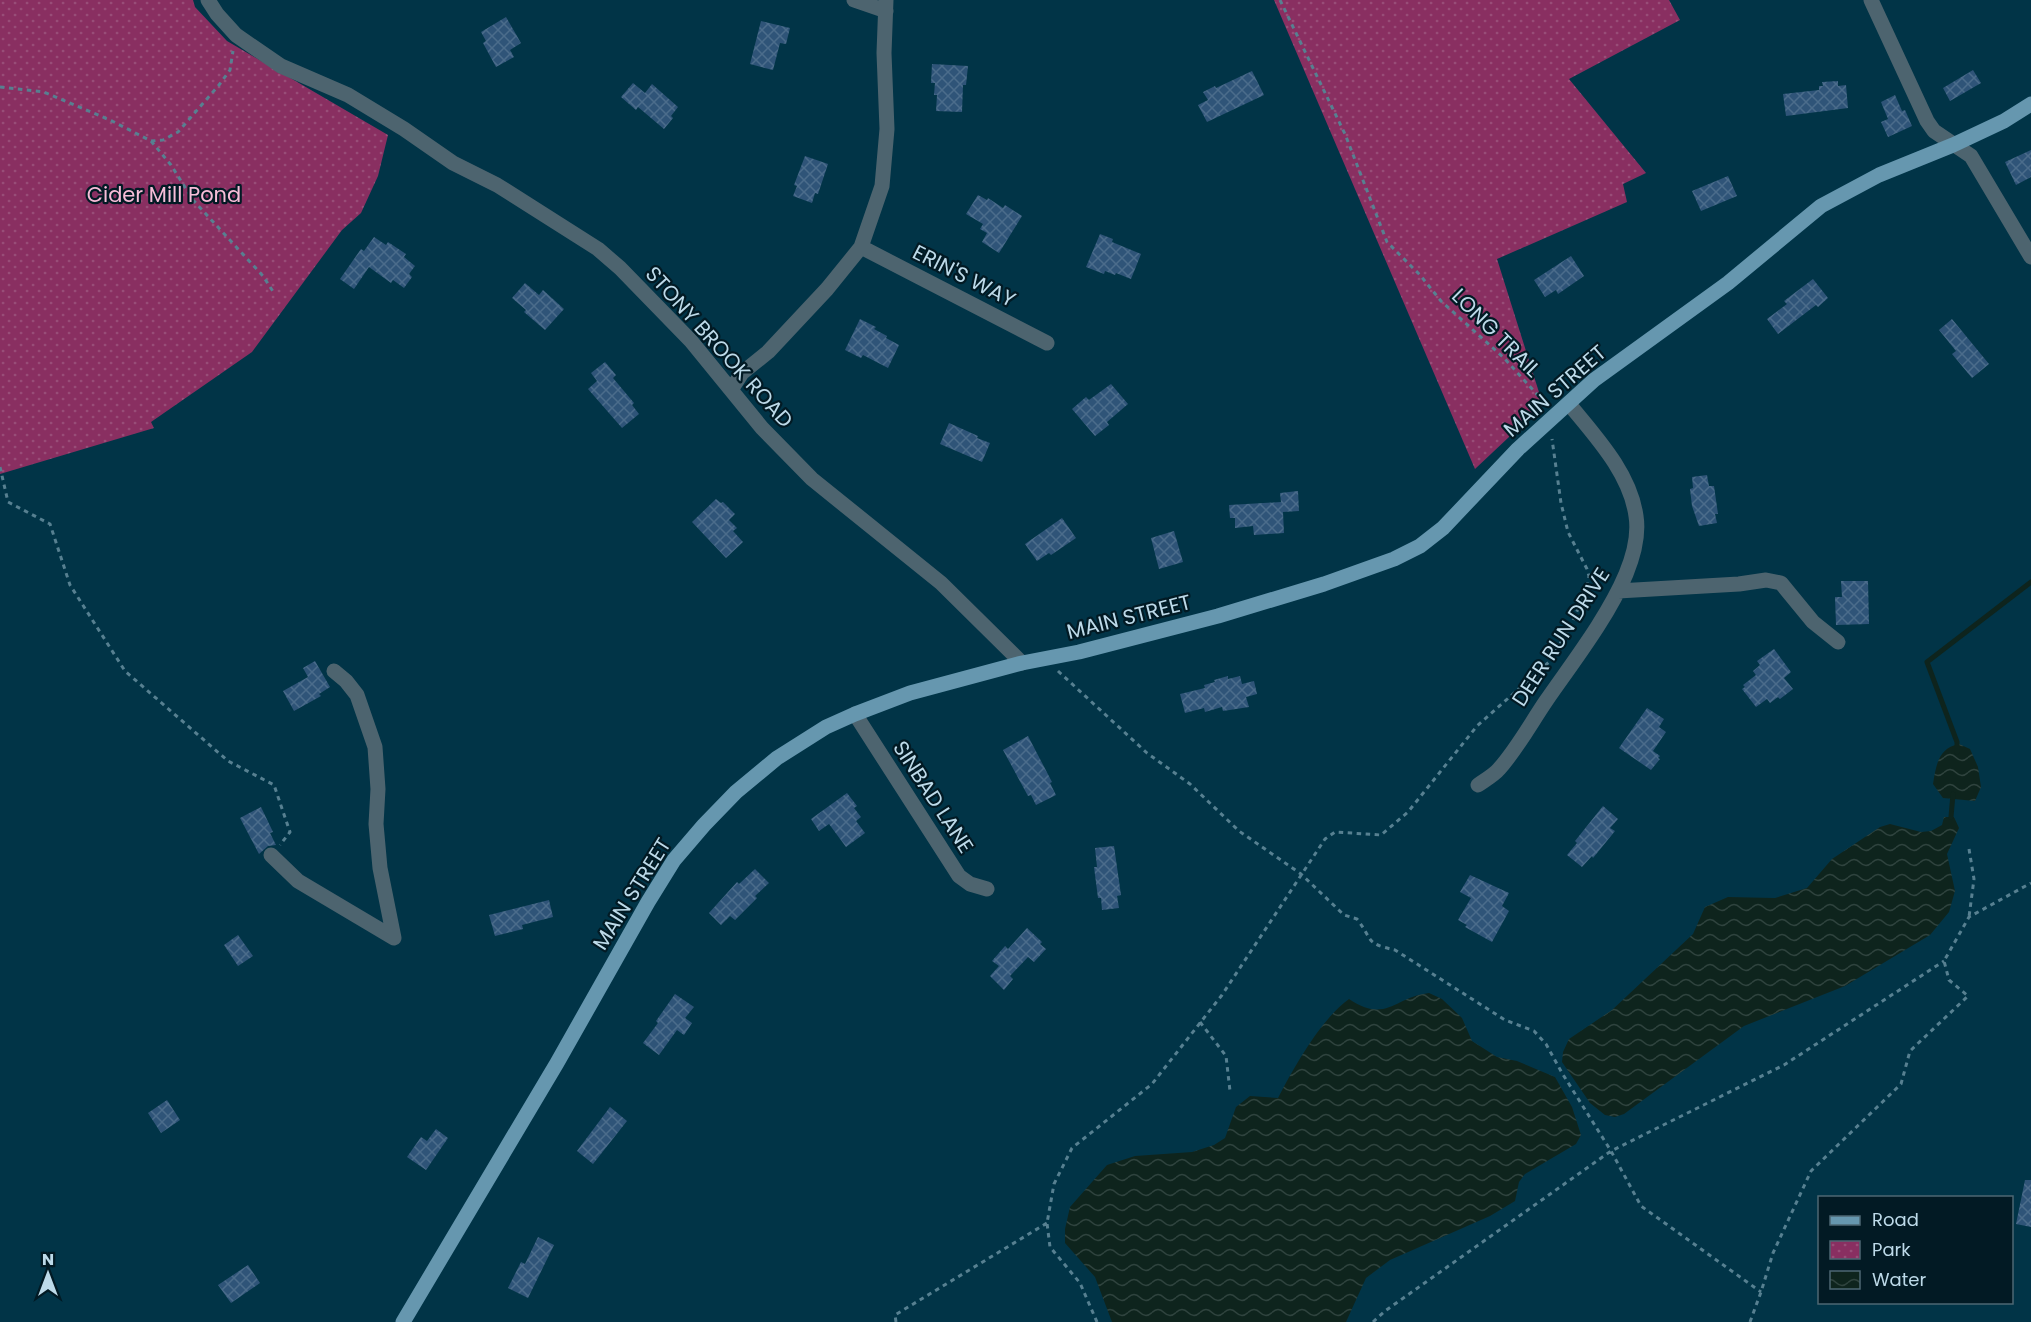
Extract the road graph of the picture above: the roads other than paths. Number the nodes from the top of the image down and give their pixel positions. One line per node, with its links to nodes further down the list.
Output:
1 (208, 0): 10 (street, STONY BROOK ROAD)
2 (854, 0): 4 (street)
3 (1872, 0): 6 (street)
4 (886, 6): 7 (street)
5 (2031, 104): 6 (main road, MAIN STREET)
6 (1953, 145): 8 (street); 11 (main road, MAIN STREET)
7 (861, 247): 9 (street, ERIN'S WAY); 10 (street)
8 (2031, 257)
9 (1047, 343)
10 (731, 390): 14 (street, STONY BROOK ROAD)
11 (1569, 404): 12 (street, DEER RUN DRIVE); 14 (main road, MAIN STREET)
12 (1618, 591): 13 (street); 17 (street, DEER RUN DRIVE)
13 (1838, 642)
14 (1022, 663): 16 (main road, MAIN STREET)
15 (334, 671): 18 (street)
16 (855, 714): 19 (street, SINBAD LANE); 20 (main road, MAIN STREET)
17 (1478, 785)
18 (271, 855)
19 (987, 889)
20 (403, 1322)

